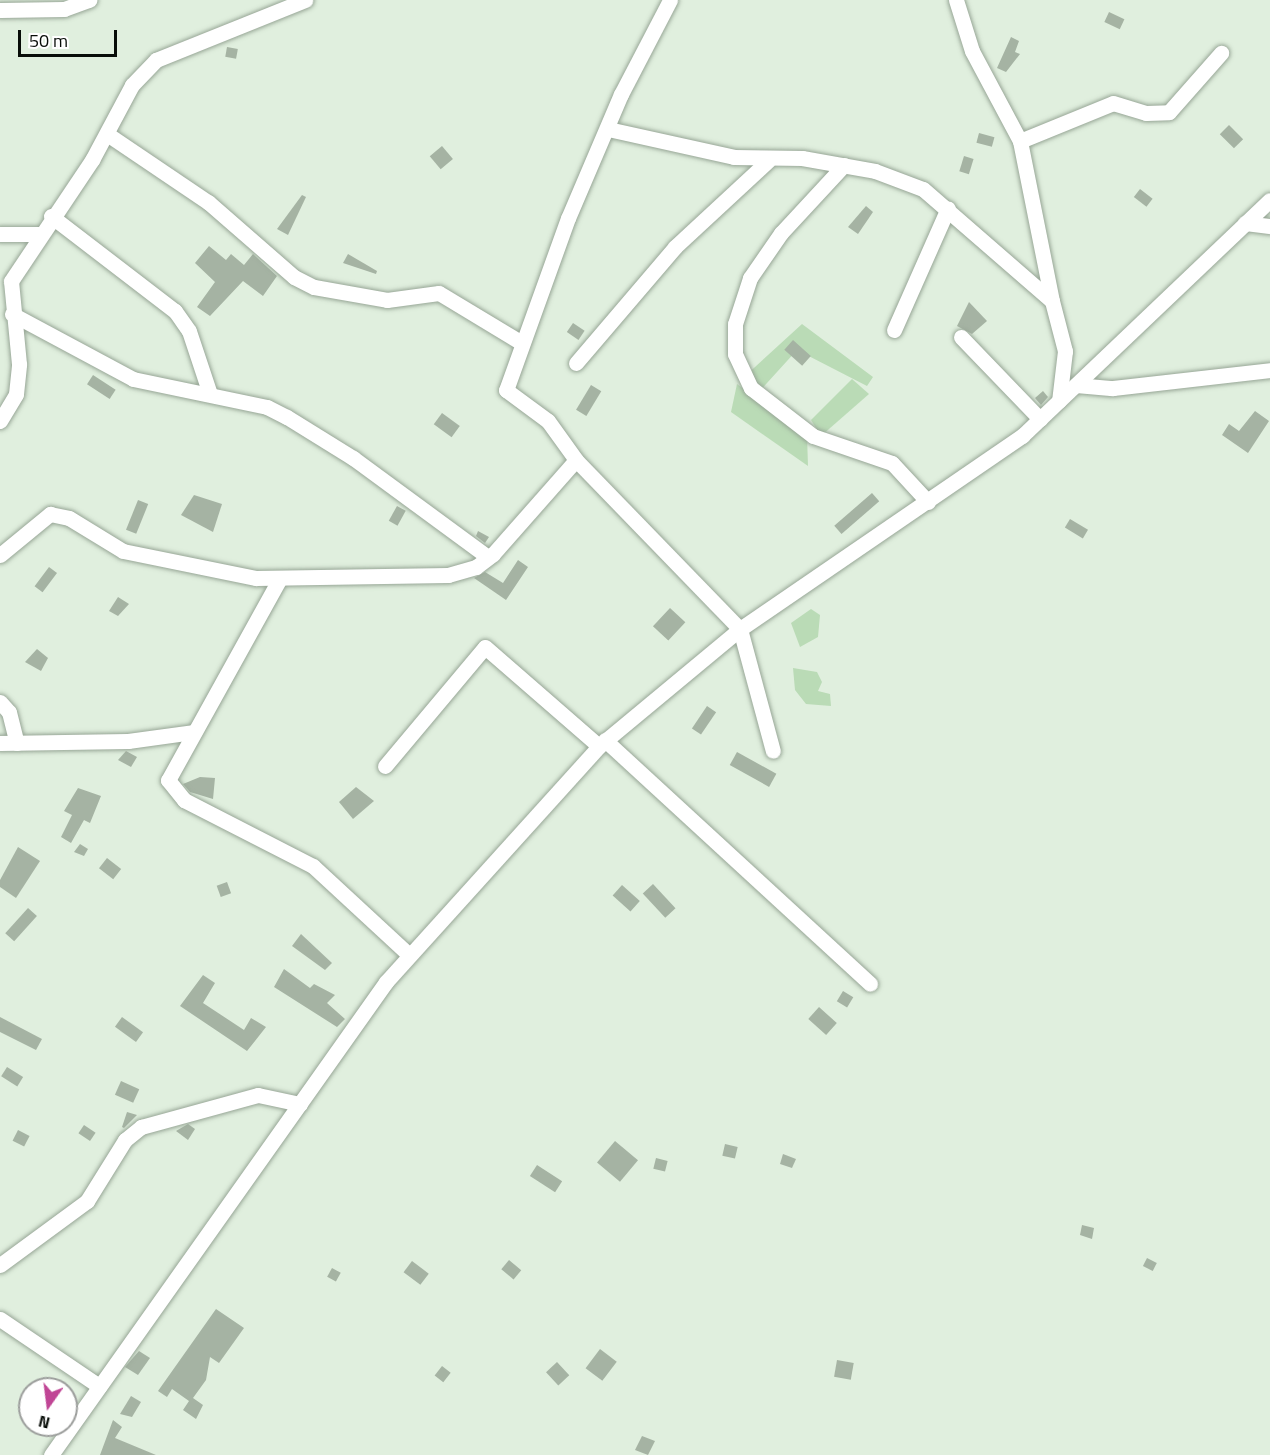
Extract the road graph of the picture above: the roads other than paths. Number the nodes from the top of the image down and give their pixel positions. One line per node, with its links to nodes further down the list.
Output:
1 (89, 0): 5 (street)
2 (305, 0): 8 (street)
3 (670, 0): 7 (street)
4 (956, 0): 9 (street)
5 (0, 10)
6 (1221, 53): 9 (street)
7 (609, 129): 10 (street); 23 (street)
8 (107, 134): 14 (street); 23 (street)
9 (1020, 141): 19 (street)
10 (768, 161): 11 (street); 24 (street)
11 (844, 165): 13 (street); 32 (street)
12 (1270, 200): 15 (street)
13 (948, 208): 19 (street); 21 (street)
14 (51, 216): 18 (street); 27 (street)
15 (1245, 223): 16 (street); 26 (street)
16 (1270, 226)
17 (0, 234): 18 (street)
18 (38, 234): 20 (street)
19 (1052, 301): 28 (street)
20 (12, 314): 27 (street); 30 (street)
21 (894, 330)
22 (961, 337): 29 (street)
23 (522, 343): 31 (street)
24 (576, 363)
25 (1270, 370): 26 (street)
26 (1076, 385): 28 (street)
27 (210, 394): 34 (street)
28 (1059, 401): 29 (street)
29 (1041, 419): 32 (street)
30 (0, 421)
31 (576, 460): 34 (street); 36 (street)
32 (928, 502): 36 (street)
33 (0, 555): 35 (street)
34 (488, 556): 35 (street)
35 (279, 580): 38 (street)
36 (740, 629): 41 (street); 42 (street)
37 (0, 702): 40 (street)
38 (194, 732): 40 (street); 44 (street)
39 (0, 743): 40 (street)
40 (17, 743)
41 (602, 743): 43 (street); 44 (street); 45 (street)
42 (773, 751)
43 (385, 766)
44 (409, 955): 46 (street)
45 (870, 984)
46 (300, 1104): 47 (street); 49 (street)
47 (0, 1265)
48 (0, 1319): 49 (street)
49 (99, 1386): 50 (street)
50 (51, 1455)

